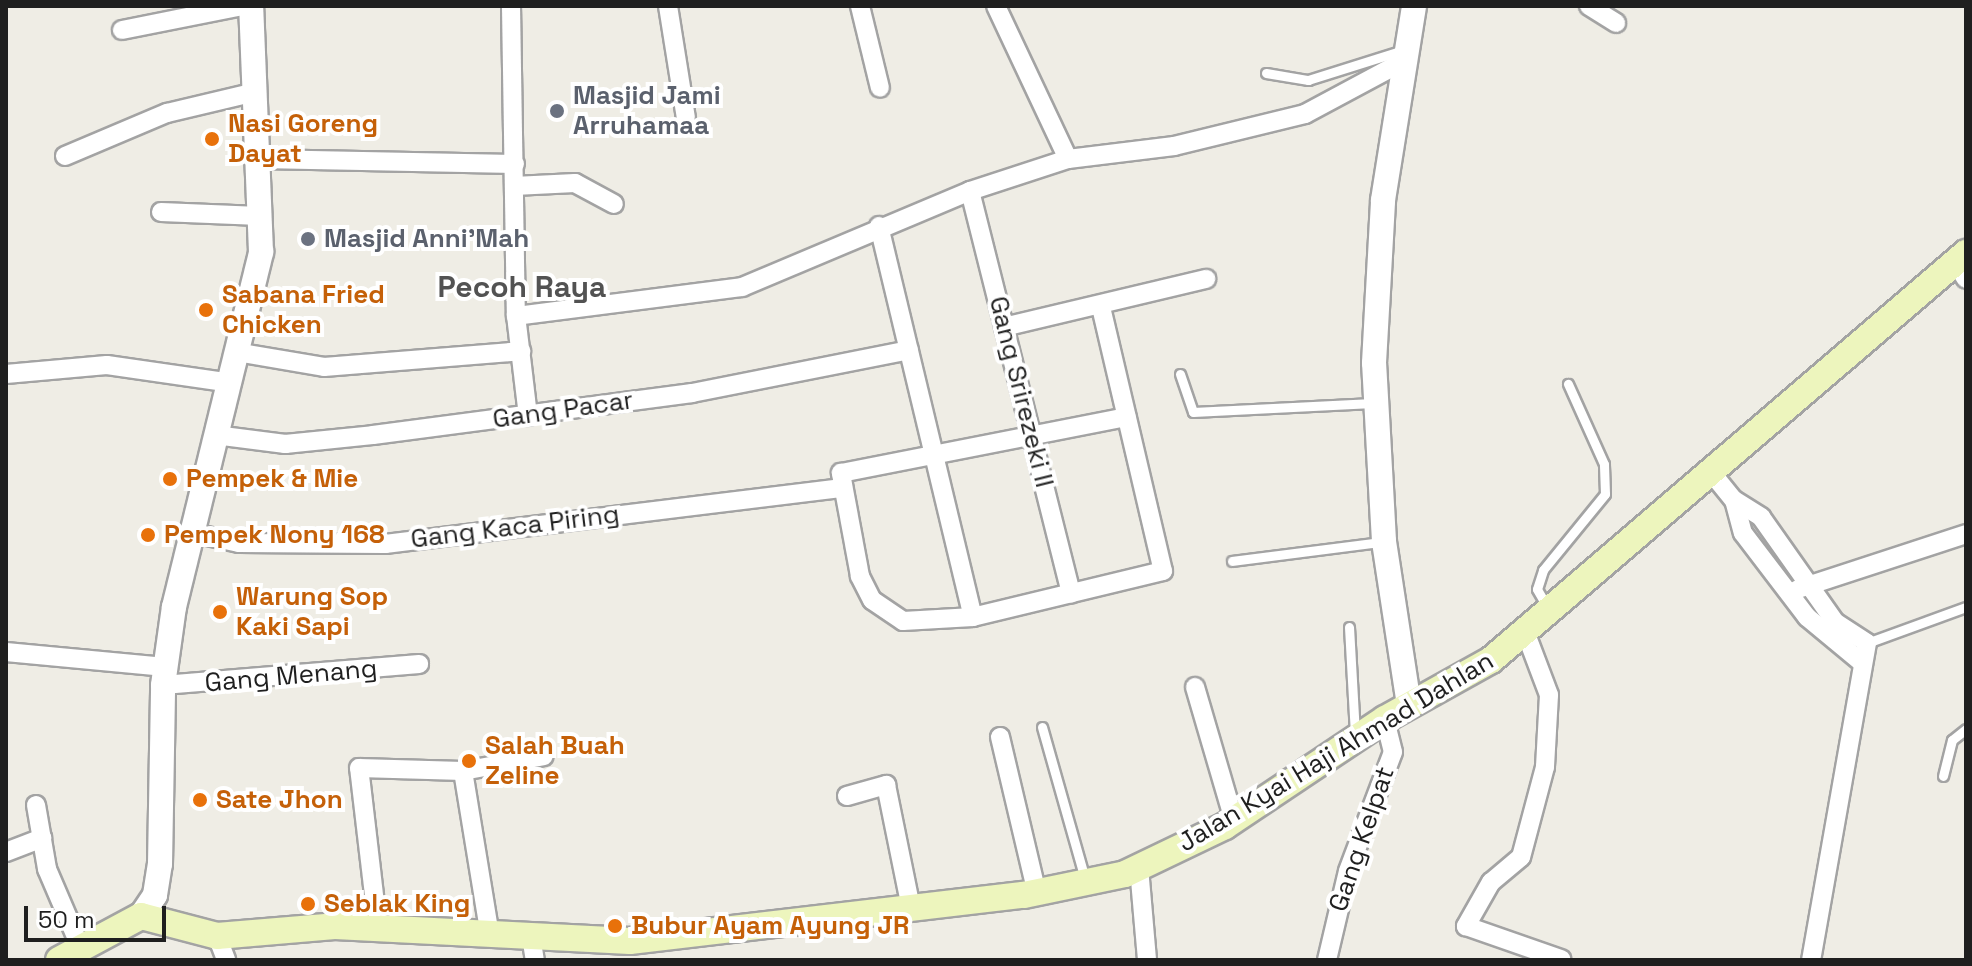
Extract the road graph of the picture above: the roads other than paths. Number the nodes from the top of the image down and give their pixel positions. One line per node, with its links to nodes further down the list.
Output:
1 (242, 6): 10 (street)
2 (251, 6): 14 (street)
3 (511, 6): 19 (street)
4 (668, 6): 15 (street)
5 (860, 6): 13 (street)
6 (996, 6): 18 (street)
7 (1414, 6): 11 (street)
8 (1589, 6): 9 (street)
9 (1616, 23)
10 (122, 30)
11 (1401, 56): 12 (lane); 18 (street); 38 (street)
12 (1266, 73)
13 (880, 88)
14 (256, 92): 16 (street); 17 (street)
15 (686, 118)
16 (65, 156)
17 (260, 159): 19 (street); 24 (street)
18 (1068, 159): 21 (street)
19 (515, 164): 20 (street)
20 (514, 186): 22 (street); 29 (street)
21 (970, 191): 25 (street); 30 (street, Gang Srirezeki II)
22 (614, 204)
23 (161, 212): 24 (street)
24 (260, 216): 33 (street)
25 (879, 226): 29 (street); 31 (street)
26 (1962, 265): 44 (main road, Jalan Kyai Haji Ahmad Dahlan)
27 (1206, 279): 28 (street)
28 (1101, 307): 30 (street); 40 (street)
29 (516, 316): 32 (street)
30 (1004, 327): 42 (street, Gang Srirezeki II)
31 (909, 350): 39 (street, Gang Pacar); 43 (street)
32 (521, 351): 33 (street); 39 (street)
33 (242, 353): 36 (street)
34 (12, 373): 36 (street)
35 (1180, 374): 38 (lane)
36 (232, 383): 41 (street)
37 (1568, 384): 55 (lane)
38 (1374, 403): 49 (street)
39 (528, 416): 41 (street, Gang Pacar)
40 (1127, 417): 42 (street); 53 (street)
41 (215, 435): 47 (street)
42 (1032, 436): 43 (street); 53 (street, Gang Srirezeki II)
43 (934, 456): 45 (street); 56 (street)
44 (1711, 472): 46 (street); 55 (main road, Jalan Kyai Haji Ahmad Dahlan)
45 (841, 488): 47 (street, Gang Kaca Piring); 56 (street)
46 (1734, 500): 51 (street); 52 (street)
47 (189, 532): 62 (street)
48 (1966, 534): 51 (street)
49 (1384, 541): 50 (lane); 64 (street)
50 (1232, 561)
51 (1809, 587): 52 (street); 60 (street)
52 (1789, 591): 60 (street)
53 (1071, 594): 56 (street)
54 (1966, 607): 60 (lane)
55 (1549, 610): 58 (main road, Jalan Kyai Haji Ahmad Dahlan)
56 (973, 617)
57 (1349, 627): 69 (lane)
58 (1526, 634): 64 (main road, Jalan Kyai Haji Ahmad Dahlan); 88 (street)
59 (6, 652): 62 (street, Gang Menang)
60 (1864, 652): 91 (street)
61 (419, 664): 62 (street, Gang Menang)
62 (164, 676): 82 (street)
63 (1195, 687): 75 (street)
64 (1409, 705): 65 (main road, Jalan Kyai Haji Ahmad Dahlan)
65 (1385, 719): 69 (main road, Jalan Kyai Haji Ahmad Dahlan); 90 (street, Gang Kelpat)
66 (1042, 727): 79 (lane)
67 (1966, 729): 72 (lane)
68 (1000, 737): 80 (street)
69 (1355, 739): 75 (main road, Jalan Kyai Haji Ahmad Dahlan)
70 (544, 756): 71 (street)
71 (463, 771): 83 (street); 84 (street)
72 (1943, 776)
73 (847, 796): 81 (street)
74 (36, 805): 76 (street)
75 (1234, 820): 78 (main road, Jalan Kyai Haji Ahmad Dahlan)
76 (42, 838): 77 (street); 87 (street)
77 (6, 852)
78 (1139, 868): 79 (main road, Jalan Kyai Haji Ahmad Dahlan); 89 (street)
79 (1087, 886): 80 (main road, Jalan Kyai Haji Ahmad Dahlan)
80 (1037, 893): 81 (main road, Jalan Kyai Haji Ahmad Dahlan)
81 (911, 908): 86 (main road, Jalan Kyai Haji Ahmad Dahlan)
82 (141, 916): 85 (main road, Jalan Kyai Haji Ahmad Dahlan); 87 (main road)
83 (378, 929): 84 (main road, Jalan Kyai Haji Ahmad Dahlan); 85 (main road, Jalan Kyai Haji Ahmad Dahlan)
84 (490, 935): 86 (main road, Jalan Kyai Haji Ahmad Dahlan)
85 (222, 948)
86 (533, 948)
87 (70, 953)
88 (1561, 959)
89 (1147, 960)
90 (1327, 960)
91 (1811, 960)

